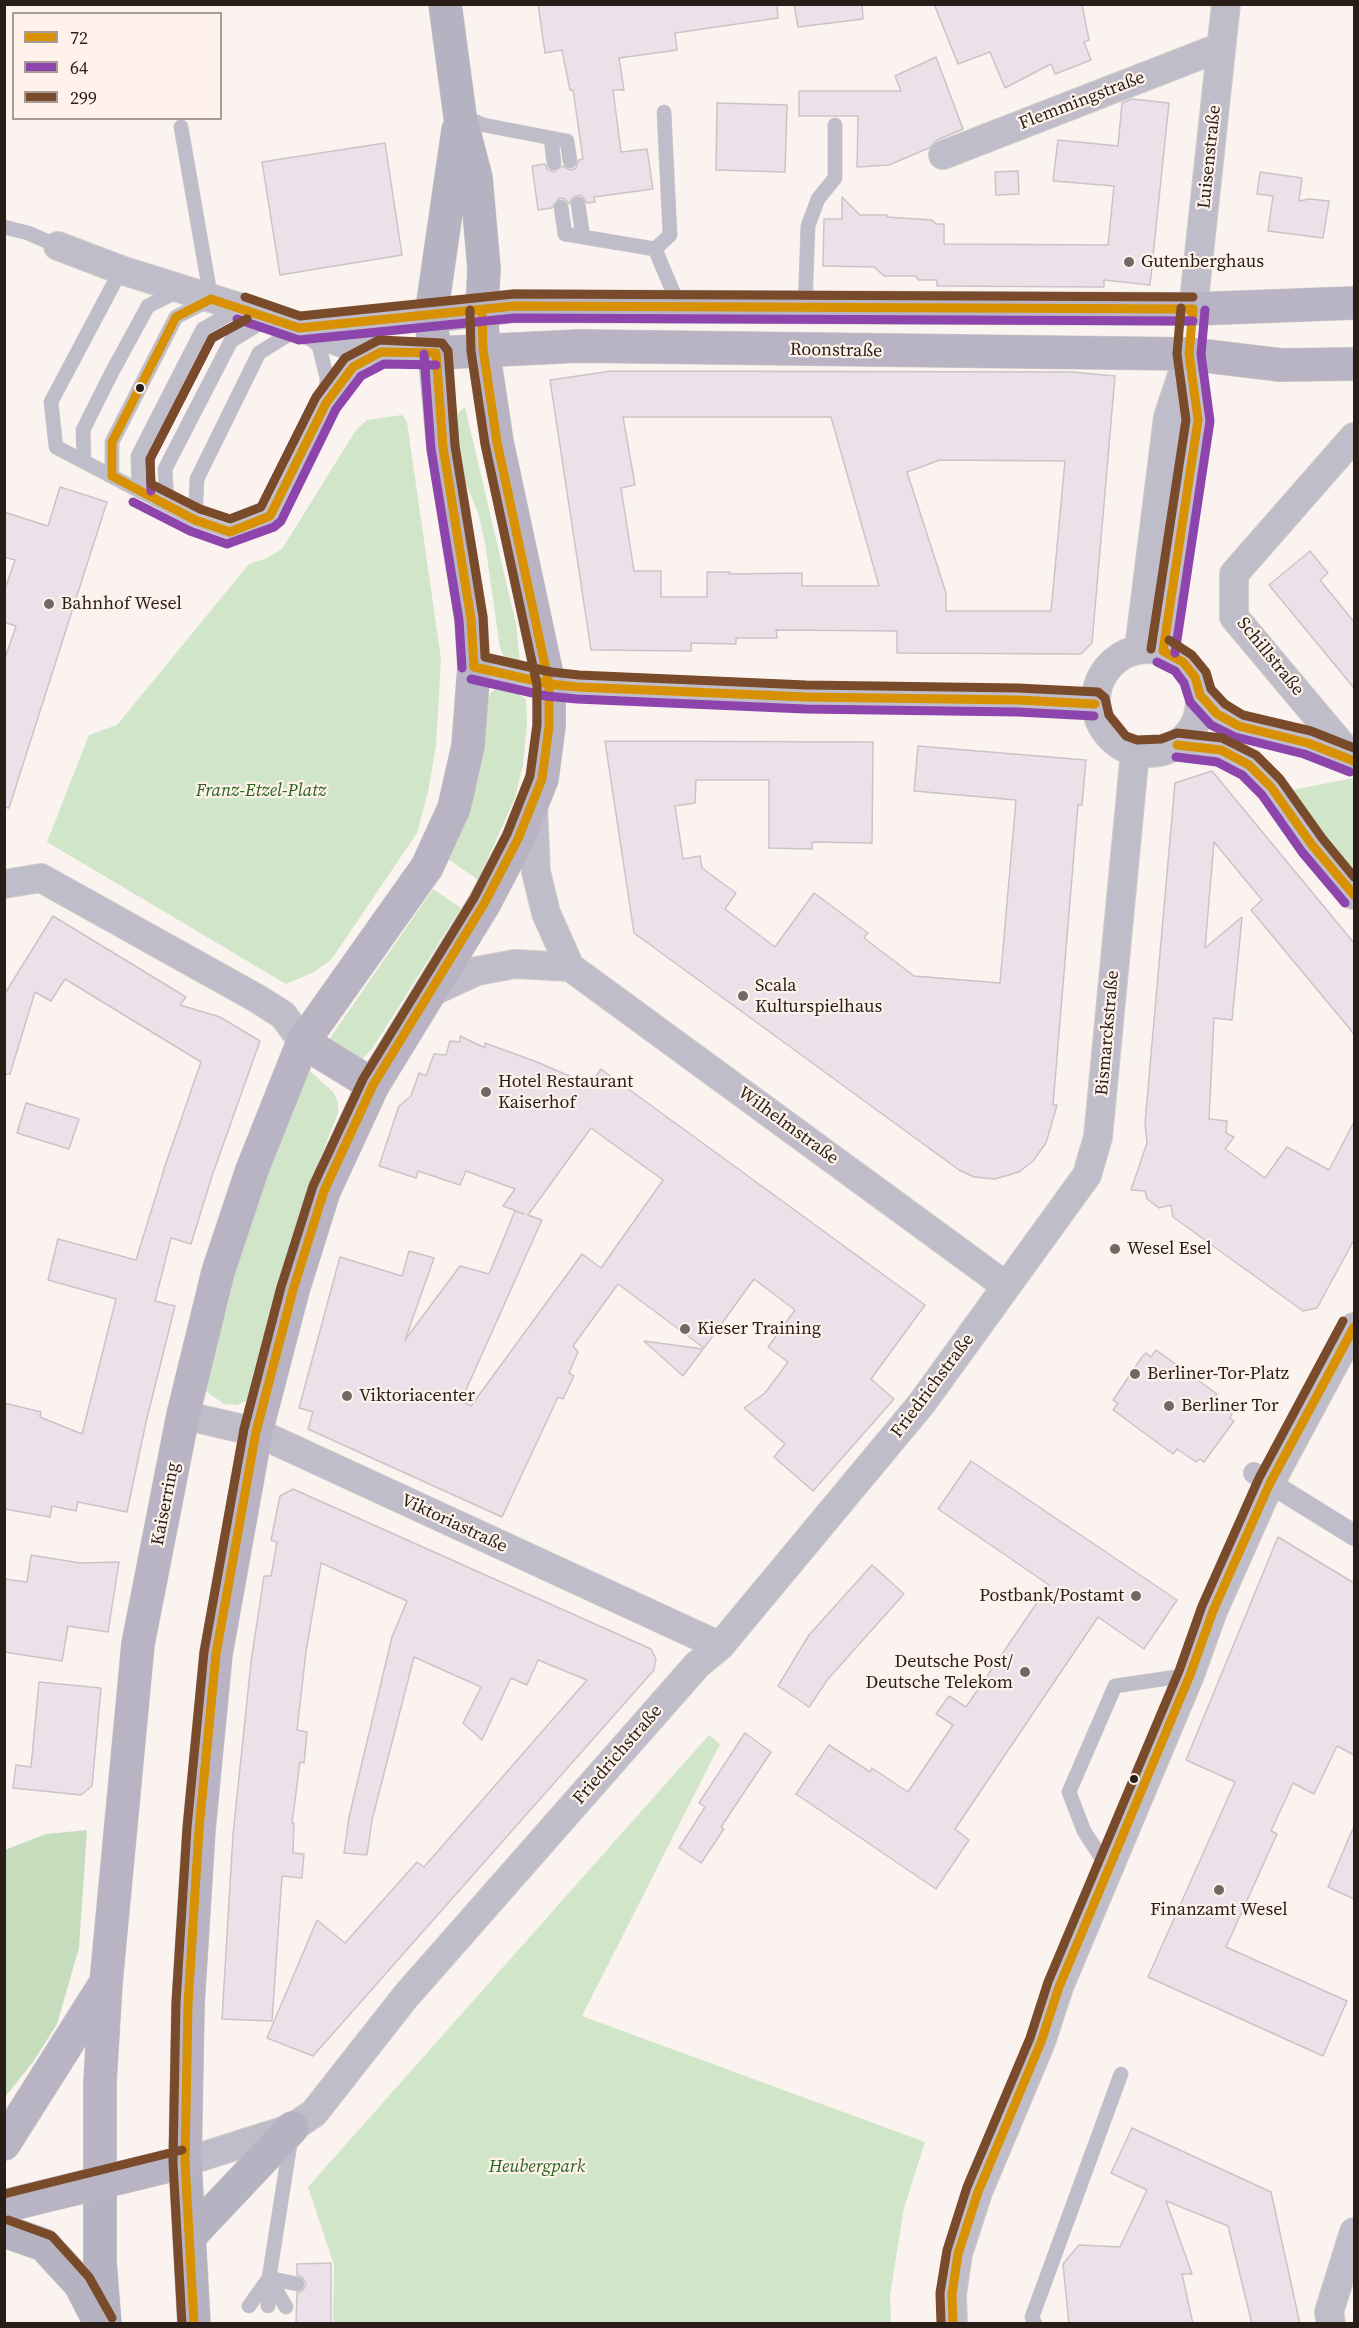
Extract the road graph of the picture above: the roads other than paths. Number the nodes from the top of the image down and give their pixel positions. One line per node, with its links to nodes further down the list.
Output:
1 (445, 4): 5 (main road)
2 (1226, 4): 3 (street, Luisenstraße)
3 (1221, 47): 9 (street, Flemmingstraße); 25 (street, Luisenstraße)
4 (664, 112): 17 (lane)
5 (460, 116): 8 (lane); 26 (main road); 27 (main road)
6 (836, 125): 23 (lane)
7 (181, 127): 20 (lane)
8 (551, 138): 10 (lane); 11 (lane)
9 (943, 155)
10 (570, 161)
11 (554, 163)
12 (578, 204): 15 (lane)
13 (561, 207): 15 (lane)
14 (4, 227): 16 (lane)
15 (584, 237): 17 (lane)
16 (58, 246): 18 (street)
17 (655, 249): 22 (lane)
18 (121, 270): 19 (street); 37 (lane)
19 (181, 289): 20 (street); 37 (lane)
20 (211, 299): 24 (street); 38 (lane)
21 (1354, 303): 25 (main road)
22 (680, 306): 23 (main road); 26 (main road)
23 (805, 307): 25 (main road)
24 (241, 308): 28 (street); 39 (lane)
25 (1193, 309): 33 (main road)
26 (482, 310): 27 (main road); 30 (main road)
27 (431, 316): 29 (street); 32 (main road, Kaiserring)
28 (271, 317): 29 (street); 40 (lane)
29 (299, 328): 31 (street); 35 (lane); 41 (lane)
30 (483, 349): 32 (main road, Roonstraße); 33 (main road, Roonstraße); 44 (main road)
31 (381, 352): 32 (street); 35 (lane)
32 (436, 353): 43 (main road, Kaiserring)
33 (1188, 354): 34 (main road); 42 (street)
34 (1354, 363)
35 (326, 403): 41 (lane)
36 (1354, 438): 49 (street, Schillstraße)
37 (84, 462): 38 (lane)
38 (112, 476): 39 (lane)
39 (140, 491): 40 (lane)
40 (167, 505): 41 (lane)
41 (195, 520)
42 (1151, 650): 45 (street); 46 (street)
43 (474, 667): 44 (street); 55 (main road, Kaiserring)
44 (549, 684): 46 (street); 50 (main road)
45 (1200, 695): 47 (street); 49 (street)
46 (1095, 704): 48 (street)
47 (1177, 745): 48 (street); 52 (street)
48 (1135, 752): 57 (street, Bismarckstraße)
49 (1354, 761)
50 (533, 805): 53 (street, Wilhelmstraße); 54 (main road)
51 (4, 884): 55 (street)
52 (1354, 895)
53 (570, 967): 54 (street); 57 (street, Wilhelmstraße)
54 (429, 993): 56 (main road)
55 (303, 1042): 56 (main road); 59 (main road, Kaiserring)
56 (373, 1085): 60 (main road)
57 (1006, 1286): 63 (street, Friedrichstraße)
58 (1354, 1327): 61 (street)
59 (183, 1415): 60 (street, Viktoriastraße); 66 (main road, Kaiserring)
60 (256, 1432): 63 (street, Viktoriastraße); 70 (main road)
61 (1262, 1478): 62 (street); 64 (street)
62 (1354, 1535)
63 (720, 1646): 68 (street, Friedrichstraße)
64 (1190, 1675): 65 (street); 65 (lane)
65 (1110, 1870): 83 (street)
66 (106, 1983): 69 (main road); 71 (main road, Kaiserring)
67 (1121, 2074): 84 (lane)
68 (292, 2128): 70 (street, Friedrichstraße); 75 (main road); 76 (lane)
69 (4, 2144)
70 (185, 2162): 71 (main road); 75 (main road)
71 (100, 2182): 72 (main road); 81 (main road)
72 (4, 2206)
73 (4, 2231): 81 (main road)
74 (1354, 2232): 85 (street)
75 (189, 2237): 82 (main road)
76 (269, 2278): 77 (lane); 78 (lane); 79 (lane); 80 (lane)
77 (297, 2284)
78 (249, 2306)
79 (268, 2307)
80 (286, 2307)
81 (103, 2324)
82 (194, 2324)
83 (953, 2324)
84 (1035, 2324)
85 (1332, 2324)

